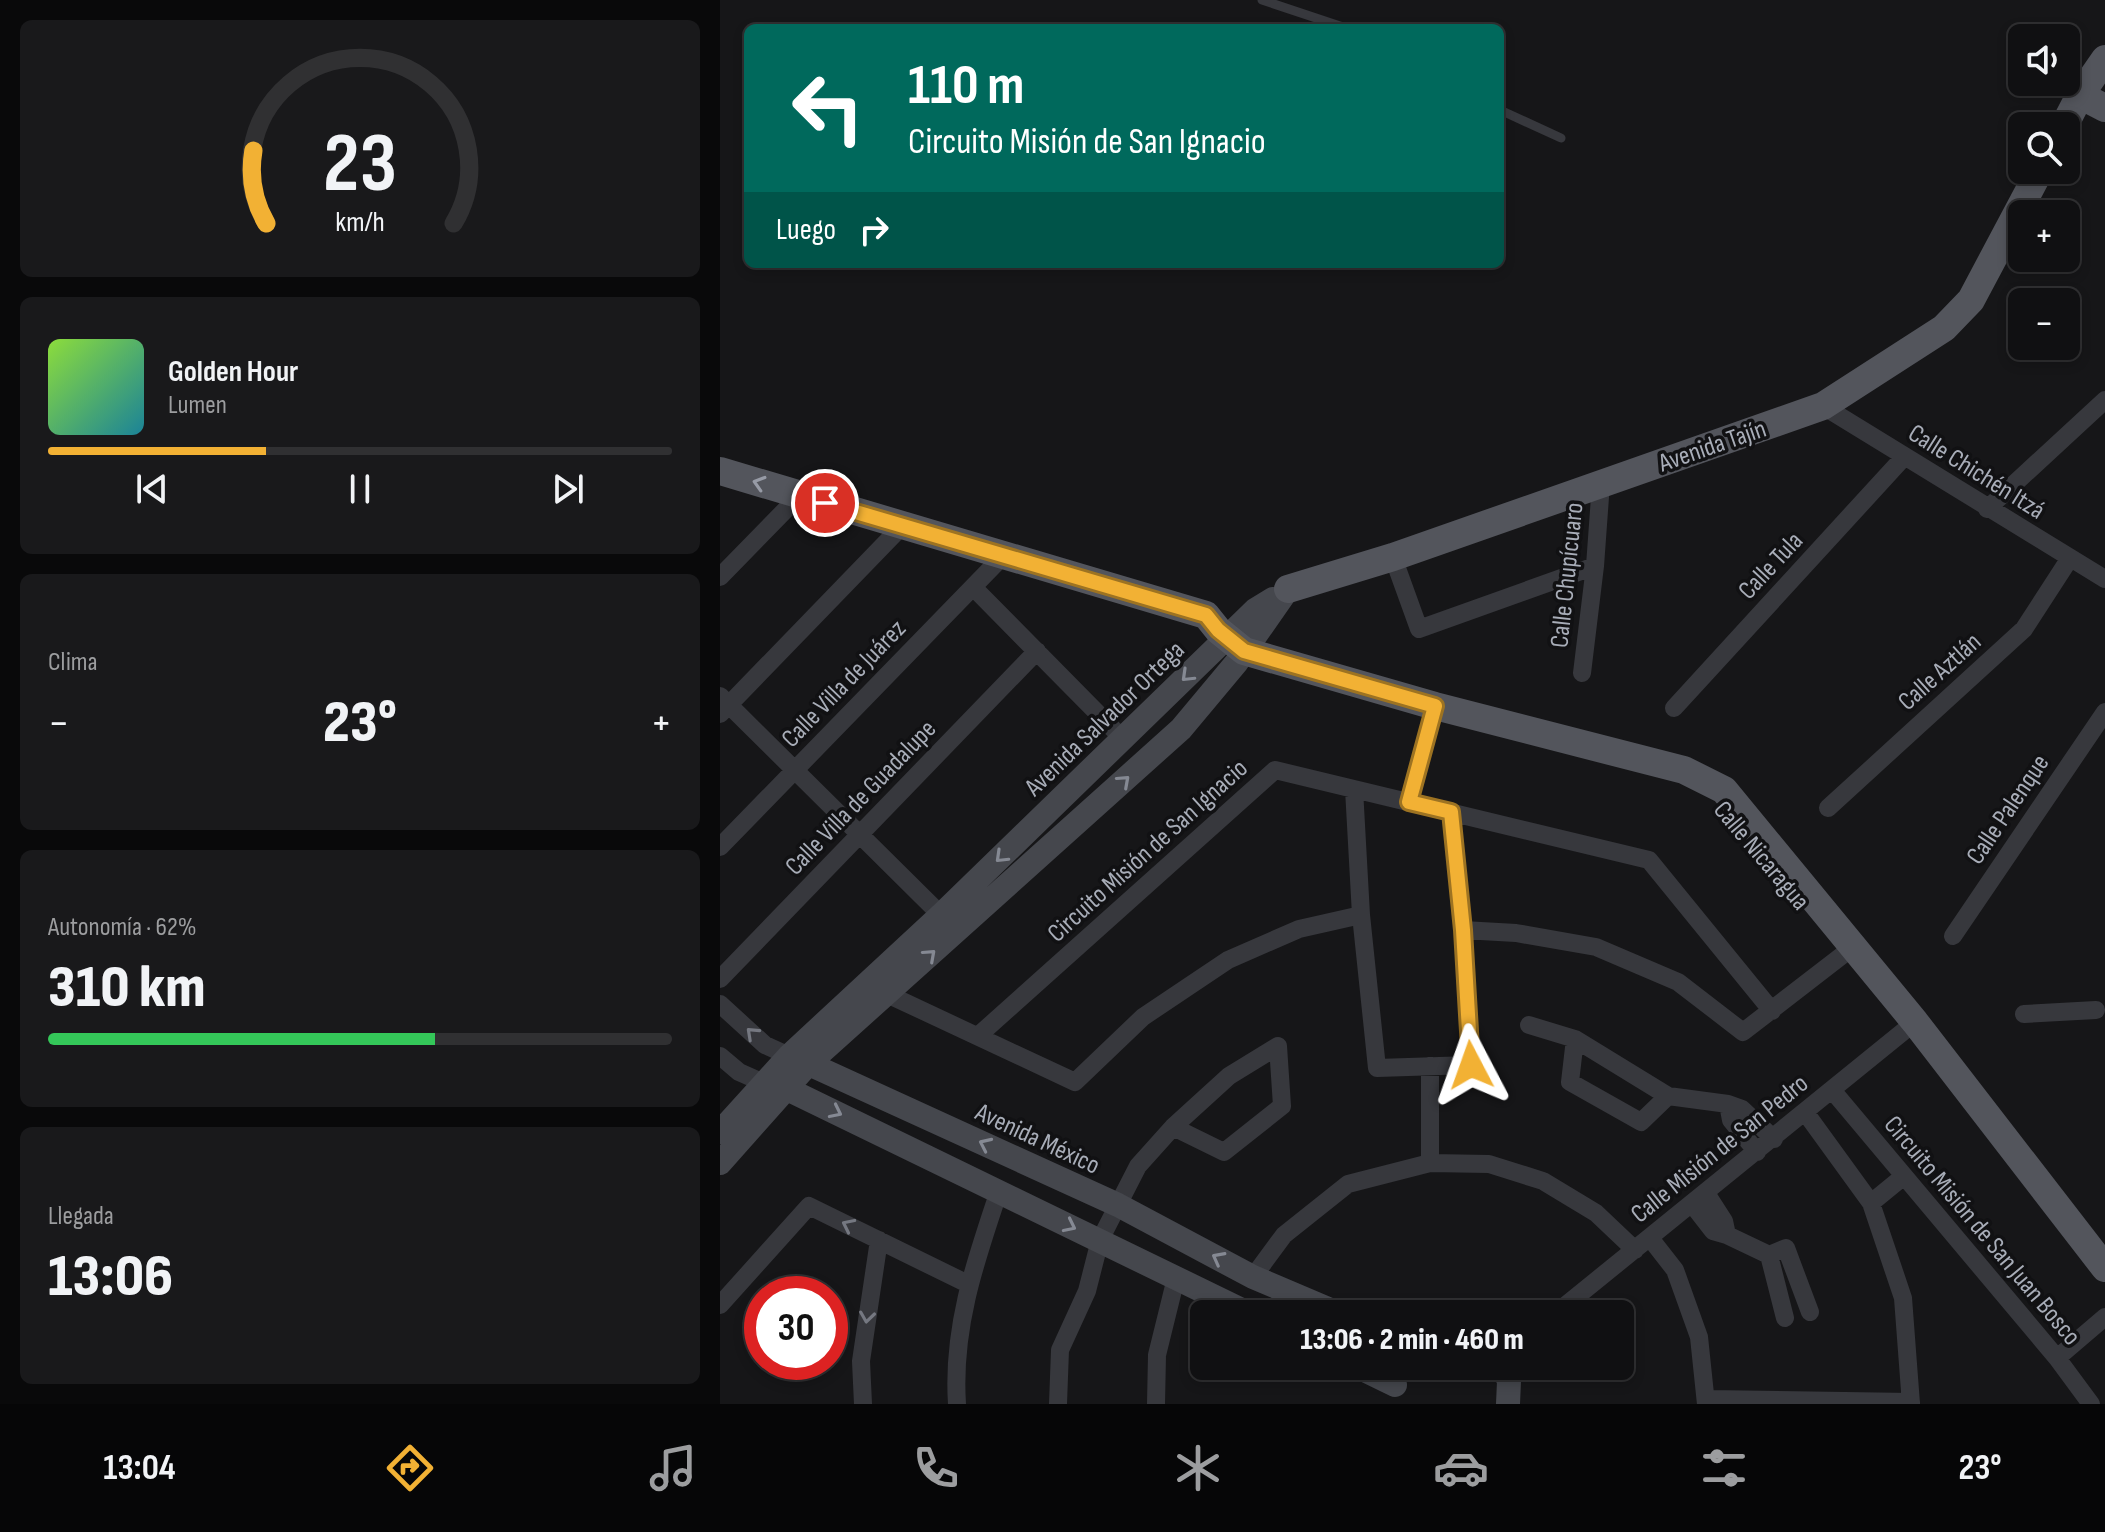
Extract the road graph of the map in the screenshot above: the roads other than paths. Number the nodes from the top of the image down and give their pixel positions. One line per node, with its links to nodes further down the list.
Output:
1 (1262, 0): 2 (lane)
2 (1334, 24)
3 (2105, 59): 4 (main road)
4 (2093, 102)
5 (1504, 112): 6 (lane)
6 (1561, 138)
7 (2033, 184): 9 (main road, Avenida Tajín)
8 (2105, 400): 14 (street)
9 (1823, 406): 10 (street, Calle Chichén Itzá); 12 (main road, Avenida Tajín)
10 (1904, 457): 14 (street, Calle Chichén Itzá); 28 (street, Calle Tula)
11 (720, 471): 13 (main road, Calle Nicaragua, one-way to 11)
12 (1601, 483): 17 (main road, Avenida Tajín); 19 (street, Calle Chupícuaro)
13 (799, 496): 15 (main road, Calle Nicaragua); 21 (street)
14 (1987, 509): 18 (street, Calle Chichén Itzá)
15 (903, 525): 16 (main road, Calle Nicaragua); 27 (street)
16 (1003, 556): 22 (street, Calle Villa de Juárez); 24 (main road, Calle Nicaragua)
17 (1393, 557): 19 (street); 23 (main road, Avenida Tajín)
18 (2070, 558): 20 (street, Calle Chichén Itzá); 35 (street, Calle Aztlán)
19 (1595, 566): 26 (street, Calle Chupícuaro)
20 (2101, 570)
21 (720, 577)
22 (973, 587): 25 (street); 32 (street, Calle Villa de Juárez)
23 (1288, 589): 24 (main road, Avenida Salvador Ortega)
24 (1229, 645): 29 (main road, Calle Nicaragua); 31 (main road, Avenida Salvador Ortega, one-way to 31); 45 (main road, Avenida Salvador Ortega, one-way to 24)
25 (1037, 651): 31 (street); 37 (street, Calle Villa de Guadalupe)
26 (1582, 673)
27 (723, 705): 32 (street)
28 (1674, 708)
29 (1434, 710): 34 (street); 43 (main road, Calle Nicaragua)
30 (2105, 712): 42 (street, Calle Palenque)
31 (1123, 739): 39 (main road, Avenida Salvador Ortega, one-way to 39)
32 (795, 770): 37 (street); 38 (street, Calle Villa de Juárez)
33 (1354, 789): 34 (street, Circuito Misión de San Ignacio); 40 (street); 52 (street, Circuito Misión de San Ignacio)
34 (1409, 802): 36 (street, Circuito Misión de San Ignacio)
35 (1828, 808)
36 (1451, 812): 41 (street); 48 (street, Circuito Misión de San Ignacio)
37 (860, 835): 39 (street); 44 (street, Calle Villa de Guadalupe)
38 (720, 847)
39 (941, 915): 55 (main road, Avenida Salvador Ortega)
40 (1361, 915): 52 (street); 56 (street)
41 (1463, 930): 48 (street); 56 (street)
42 (1953, 936)
43 (1848, 951): 48 (street); 51 (main road, Calle Nicaragua)
44 (720, 979)
45 (887, 994): 52 (street); 55 (main road, Avenida Salvador Ortega)
46 (720, 1004): 55 (street, Avenida México, one-way to 46)
47 (2102, 1009): 49 (street)
48 (1772, 1011)
49 (2024, 1014)
50 (1529, 1025): 53 (street)
51 (1910, 1026): 58 (street, Calle Misión de San Pedro); 78 (main road, Calle Nicaragua); 81 (main road, Calle Nicaragua)
52 (979, 1035)
53 (1575, 1039): 59 (street); 59 (street)
54 (720, 1056): 57 (street)
55 (799, 1060): 57 (main road, Avenida Salvador Ortega); 72 (main road, Avenida México, one-way to 55)
56 (1430, 1066): 67 (street)
57 (774, 1085): 63 (main road, Avenida Salvador Ortega); 66 (main road); 69 (main road, one-way to 69)
58 (1832, 1090): 61 (street, Calle Misión de San Pedro); 68 (street, Circuito Misión de San Juan Bosco)
59 (1668, 1096): 60 (street)
60 (1728, 1104): 64 (street); 65 (street)
61 (1805, 1112): 64 (street, Calle Misión de San Pedro); 71 (street)
62 (1173, 1127): 62 (street); 72 (street)
63 (720, 1132)
64 (1774, 1139): 65 (street, Calle Misión de San Pedro)
65 (1757, 1152): 70 (street, Calle Misión de San Pedro)
66 (720, 1163)
67 (1430, 1163): 76 (street); 79 (street)
68 (1904, 1176): 71 (street); 88 (street, Circuito Misión de San Juan Bosco)
69 (999, 1191): 75 (main road, one-way to 75); 82 (street)
70 (1699, 1198): 73 (street, Calle Misión de San Pedro); 77 (street)
71 (1871, 1203): 91 (street)
72 (1118, 1205): 75 (street); 79 (main road, Avenida México, one-way to 72)
73 (1650, 1238): 76 (street, Calle Misión de San Pedro); 90 (street)
74 (879, 1240): 82 (street); 86 (street, one-way to 86); 93 (street, one-way to 93)
75 (1100, 1240): 80 (main road); 95 (street)
76 (1635, 1250): 85 (street, Calle Misión de San Pedro)
77 (1769, 1255): 77 (street)
78 (2105, 1268)
79 (1253, 1277): 84 (main road, Avenida México)
80 (1176, 1278): 83 (main road); 96 (street)
81 (2105, 1283)
82 (968, 1284): 94 (street)
83 (1221, 1300)
84 (1307, 1300)
85 (1572, 1300)
86 (720, 1305)
87 (2105, 1317): 88 (street)
88 (2057, 1358): 92 (street, Circuito Misión de San Juan Bosco)
89 (1509, 1380): 97 (main road)
90 (1706, 1401): 91 (street)
91 (1911, 1403)
92 (2089, 1403)
93 (863, 1404)
94 (957, 1404)
95 (1058, 1404)
96 (1156, 1404)
97 (1508, 1404)

